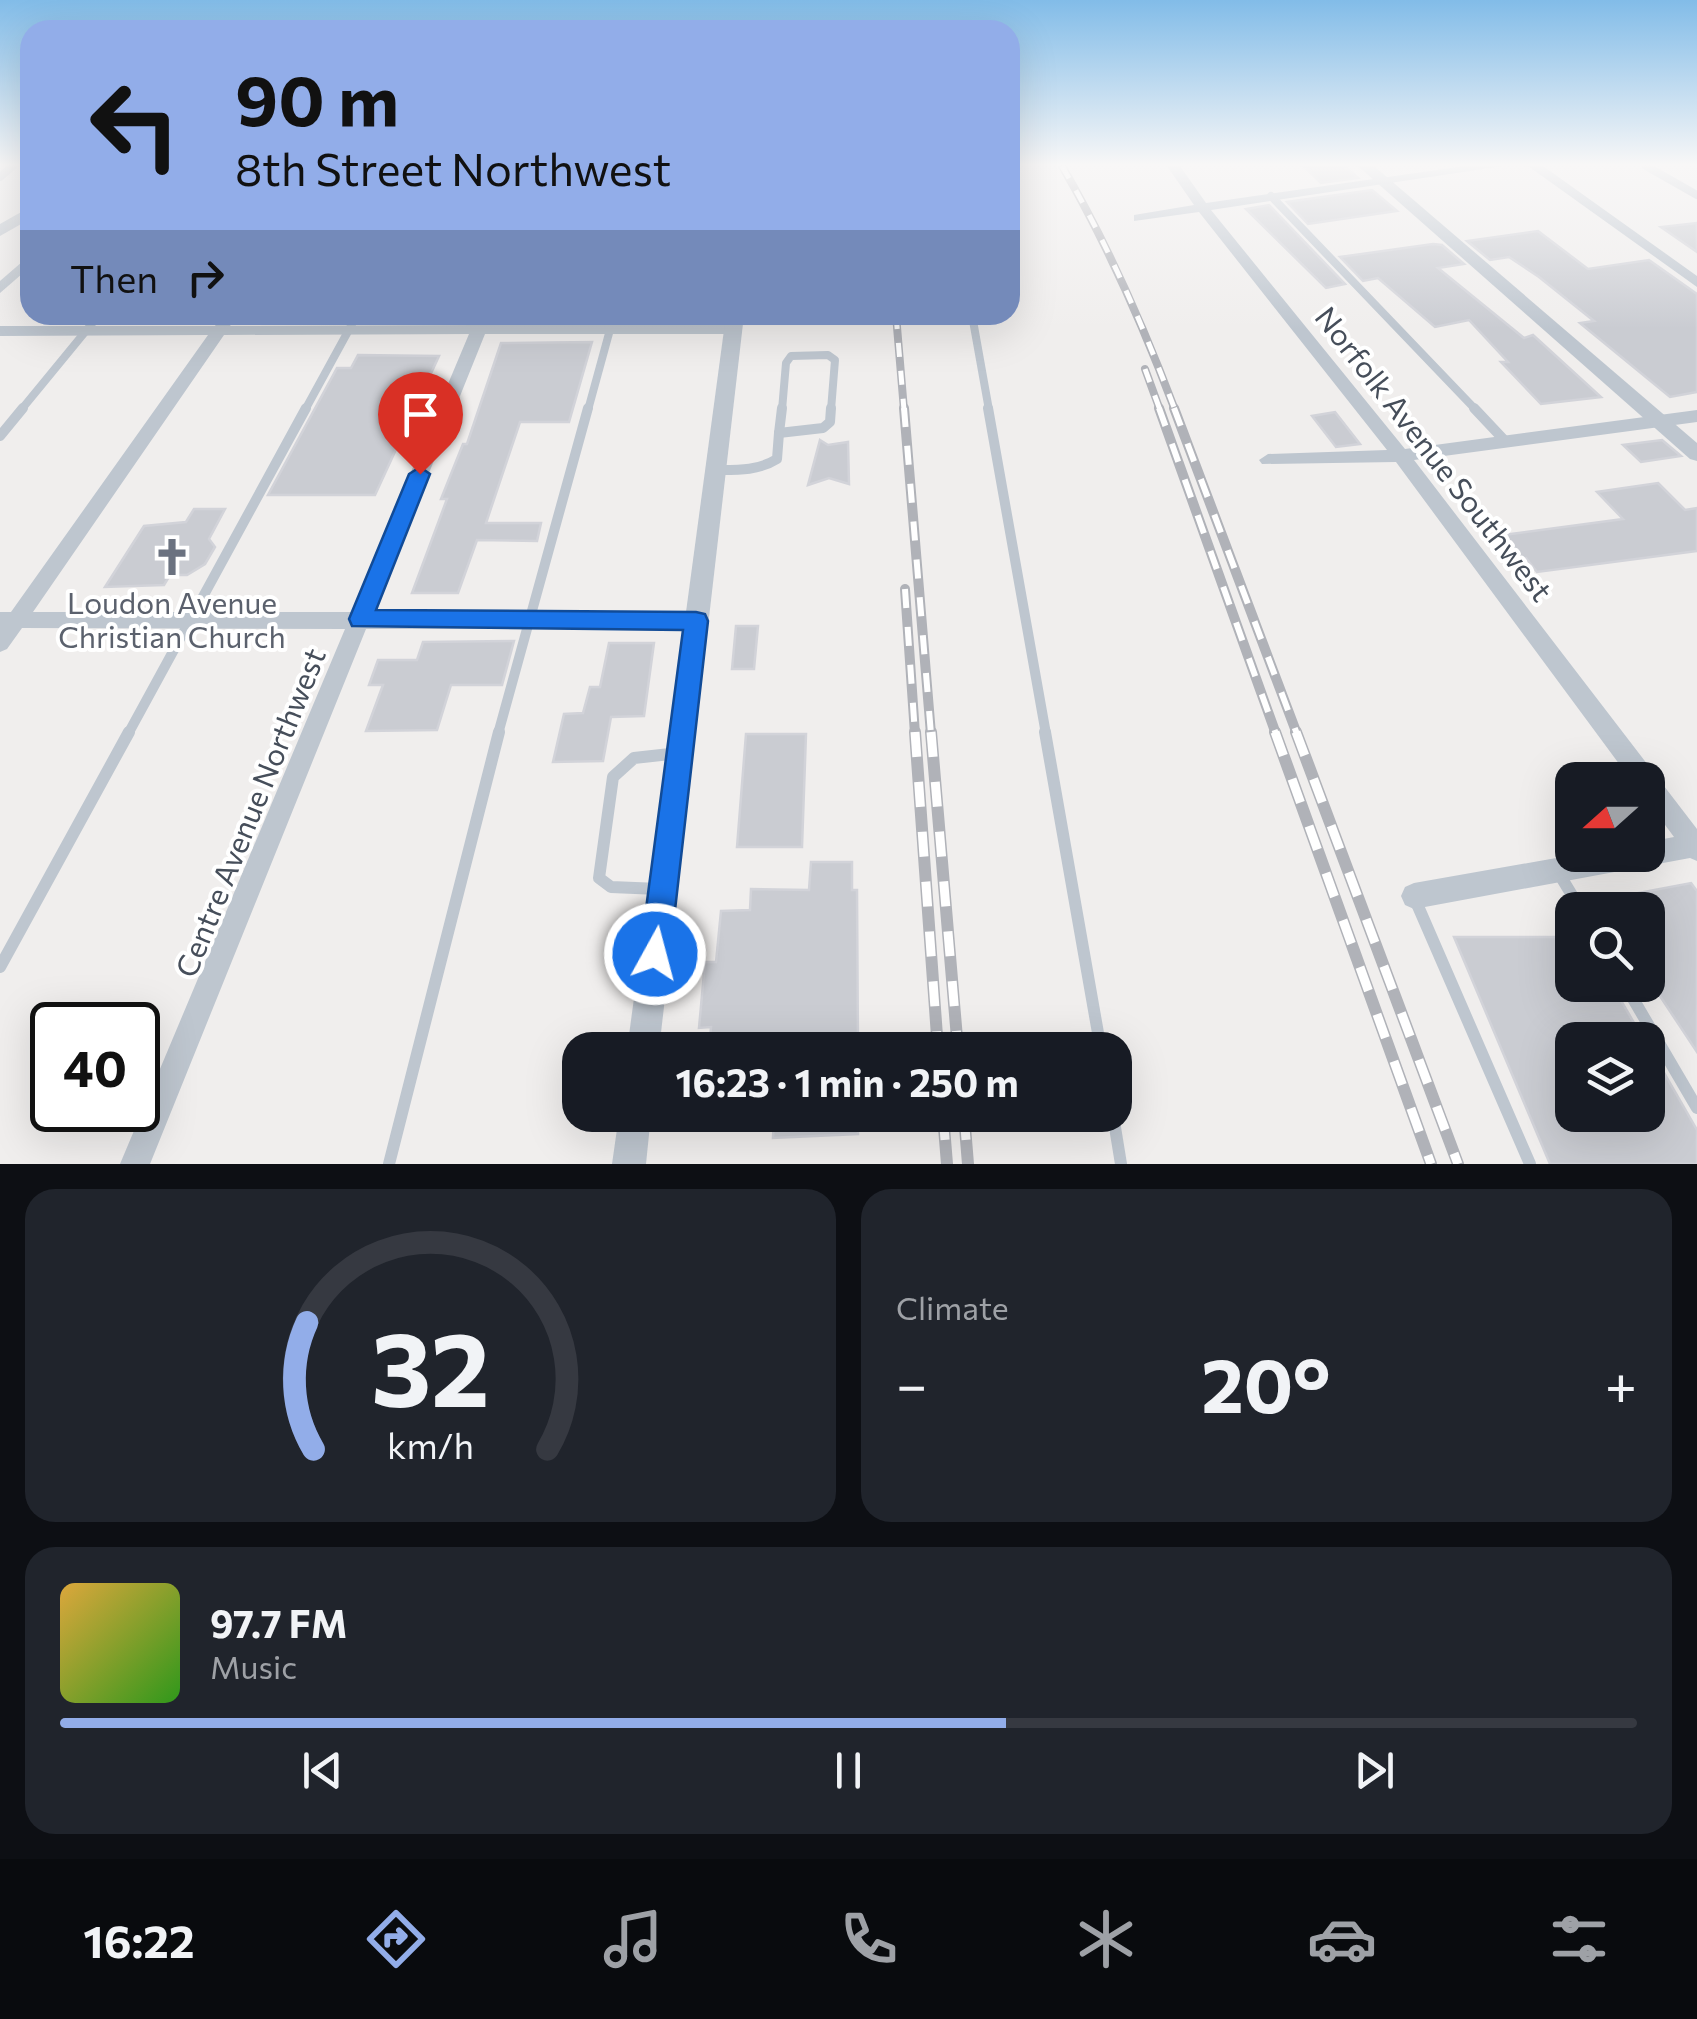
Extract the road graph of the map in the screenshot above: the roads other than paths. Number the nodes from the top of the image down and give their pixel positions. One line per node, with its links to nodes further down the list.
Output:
1 (1211, 220): 24 (street, Norfolk Avenue Southwest)
2 (1293, 220): 22 (lane)
3 (1427, 220): 19 (street)
4 (1610, 220): 6 (street)
5 (20, 270): 7 (street)
6 (1697, 283)
7 (0, 290)
8 (90, 325): 17 (lane)
9 (185, 325): 17 (street)
10 (224, 325): 29 (street)
11 (352, 325): 27 (lane)
12 (481, 325): 28 (street, Centre Avenue Northwest)
13 (611, 325): 30 (lane)
14 (734, 325): 26 (street)
15 (974, 325): 44 (lane)
16 (0, 330): 17 (street)
17 (86, 330): 21 (lane)
18 (1697, 416): 19 (street)
19 (1660, 422): 22 (street); 23 (street)
20 (780, 433): 20 (lane); 26 (lane)
21 (0, 436)
22 (1506, 442): 24 (street)
23 (1697, 454)
24 (1401, 456): 25 (street); 34 (street, Norfolk Avenue Southwest)
25 (1268, 460)
26 (715, 470): 31 (street)
27 (192, 618): 28 (street); 29 (street); 41 (lane)
28 (361, 619): 30 (street); 48 (street, Centre Avenue Northwest)
29 (8, 620): 32 (street)
30 (530, 621): 31 (street); 49 (lane)
31 (696, 621): 33 (street)
32 (0, 643)
33 (680, 753): 39 (street); 39 (lane)
34 (1631, 762)
35 (1665, 806): 36 (street, Norfolk Avenue Southwest)
36 (1696, 846): 37 (street)
37 (1665, 851)
38 (1555, 870): 40 (street)
39 (663, 890): 43 (street)
40 (1414, 896): 52 (lane)
41 (0, 966)
42 (1635, 1002): 45 (lane)
43 (645, 1032)
44 (1099, 1032)
45 (1697, 1108)
46 (633, 1132): 50 (street)
47 (1116, 1132): 51 (lane)
48 (135, 1164)
49 (389, 1164)
50 (629, 1164)
51 (1121, 1164)
52 (1530, 1164)

